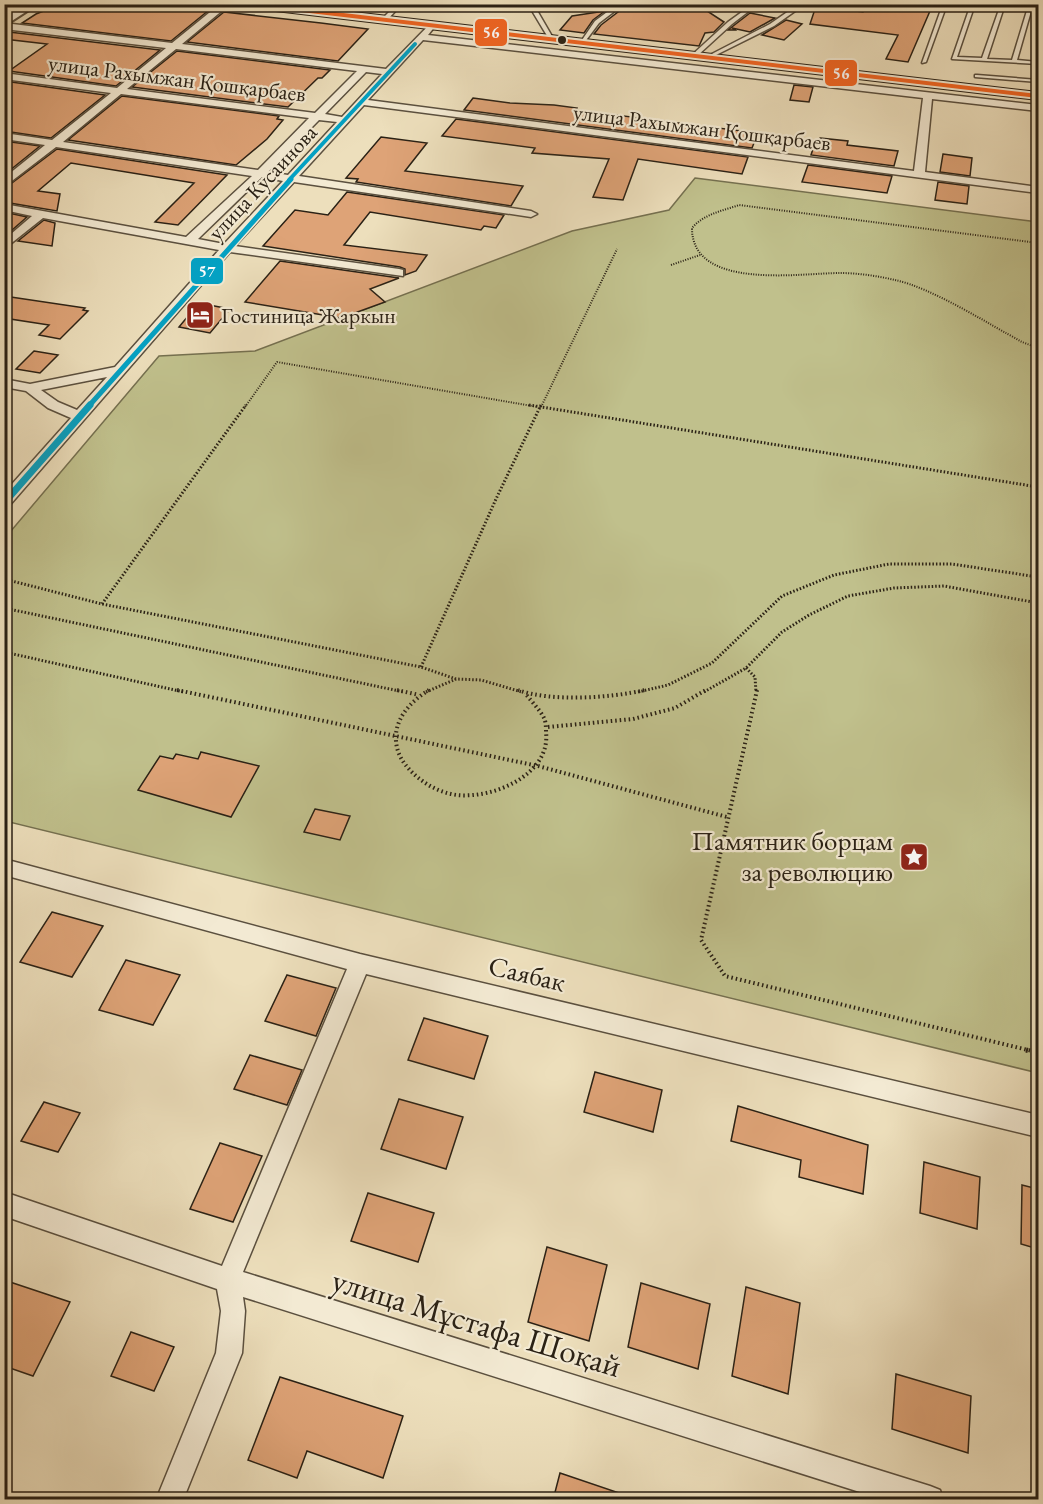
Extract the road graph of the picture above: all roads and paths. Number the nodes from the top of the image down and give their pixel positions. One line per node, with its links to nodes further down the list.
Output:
1 (33, 4): 16 (street)
2 (226, 4): 21 (street)
3 (249, 4): 15 (main road)
4 (400, 4): 15 (lane)
5 (502, 4): 13 (lane)
6 (622, 4): 20 (lane)
7 (741, 4): 14 (lane)
8 (803, 4): 23 (lane)
9 (945, 4): 25 (lane)
10 (973, 4): 24 (lane)
11 (1003, 4): 24 (lane)
12 (1031, 4): 26 (lane)
13 (535, 6): 19 (lane)
14 (754, 6): 22 (lane)
15 (385, 20): 17 (main road)
16 (4, 25): 21 (street)
17 (432, 25): 18 (street, улица Кусаинова); 19 (main road)
18 (421, 36): 29 (street, улица Кусаинова); 33 (street)
19 (551, 38): 20 (main road)
20 (582, 42): 22 (main road)
21 (176, 45): 28 (street); 34 (street)
22 (694, 55): 23 (main road)
23 (708, 57): 33 (main road)
24 (984, 60): 26 (lane)
25 (924, 62)
26 (1014, 62): 27 (lane)
27 (1038, 63)
28 (364, 69): 29 (street); 39 (street)
29 (389, 72): 37 (street, улица Кусаинова)
30 (4, 76): 34 (street, улица Рахымжан Қошқарбаев)
31 (977, 76): 32 (lane)
32 (1038, 81)
33 (898, 86): 35 (street); 36 (main road)
34 (120, 90): 39 (street, улица Рахымжан Қошқарбаев); 42 (street)
35 (928, 95): 38 (street); 44 (street)
36 (1038, 96)
37 (361, 102): 40 (street, улица Кусаинова); 44 (street, улица Рахымжан Қошқарбаев)
38 (1038, 108)
39 (316, 116): 40 (street, улица Рахымжан Қошқарбаев); 43 (street)
40 (345, 120): 45 (street, улица Кусаинова)
41 (4, 136): 42 (street)
42 (56, 143): 43 (street); 46 (street)
43 (261, 173): 45 (street); 51 (street)
44 (919, 174): 47 (street, улица Рахымжан Қошқарбаев)
45 (292, 178): 50 (street); 54 (street, улица Кусаинова)
46 (4, 184)
47 (1038, 190)
48 (4, 207): 49 (street)
49 (42, 213): 51 (street); 53 (street)
50 (531, 214)
51 (189, 241): 54 (street)
52 (1038, 243): 56 (path)
53 (4, 246)
54 (227, 248): 58 (street); 60 (street, улица Кусаинова)
55 (617, 249): 63 (path)
56 (700, 255): 57 (path); 59 (path)
57 (671, 265)
58 (399, 273)
59 (1038, 348)
60 (122, 370): 62 (street); 64 (street, улица Кусаинова)
61 (4, 383): 62 (street)
62 (30, 388): 64 (street)
63 (540, 406): 65 (path); 70 (path); 73 (path)
64 (81, 417): 66 (street, улица Кусаинова)
65 (1038, 487)
66 (4, 503)
67 (1038, 577): 76 (path)
68 (4, 579): 70 (path)
69 (1038, 603): 74 (path)
70 (102, 604): 73 (path)
71 (4, 608): 77 (path)
72 (4, 652): 79 (path)
73 (422, 667): 75 (path)
74 (746, 668): 78 (path); 81 (path)
75 (456, 680): 76 (path); 77 (path)
76 (525, 693): 78 (path)
77 (419, 695): 79 (path)
78 (548, 728): 80 (path)
79 (396, 735): 80 (path); 80 (path)
80 (538, 766): 81 (path)
81 (727, 817): 84 (path)
82 (4, 867): 83 (street, Саябак)
83 (360, 963): 85 (street, Саябак); 87 (street)
84 (1038, 1053)
85 (1038, 1126)
86 (4, 1204): 87 (street, улица Мұстафа Шоқай)
87 (228, 1280): 88 (street); 89 (street, улица Мұстафа Шоқай)
88 (169, 1500)
89 (930, 1500)

